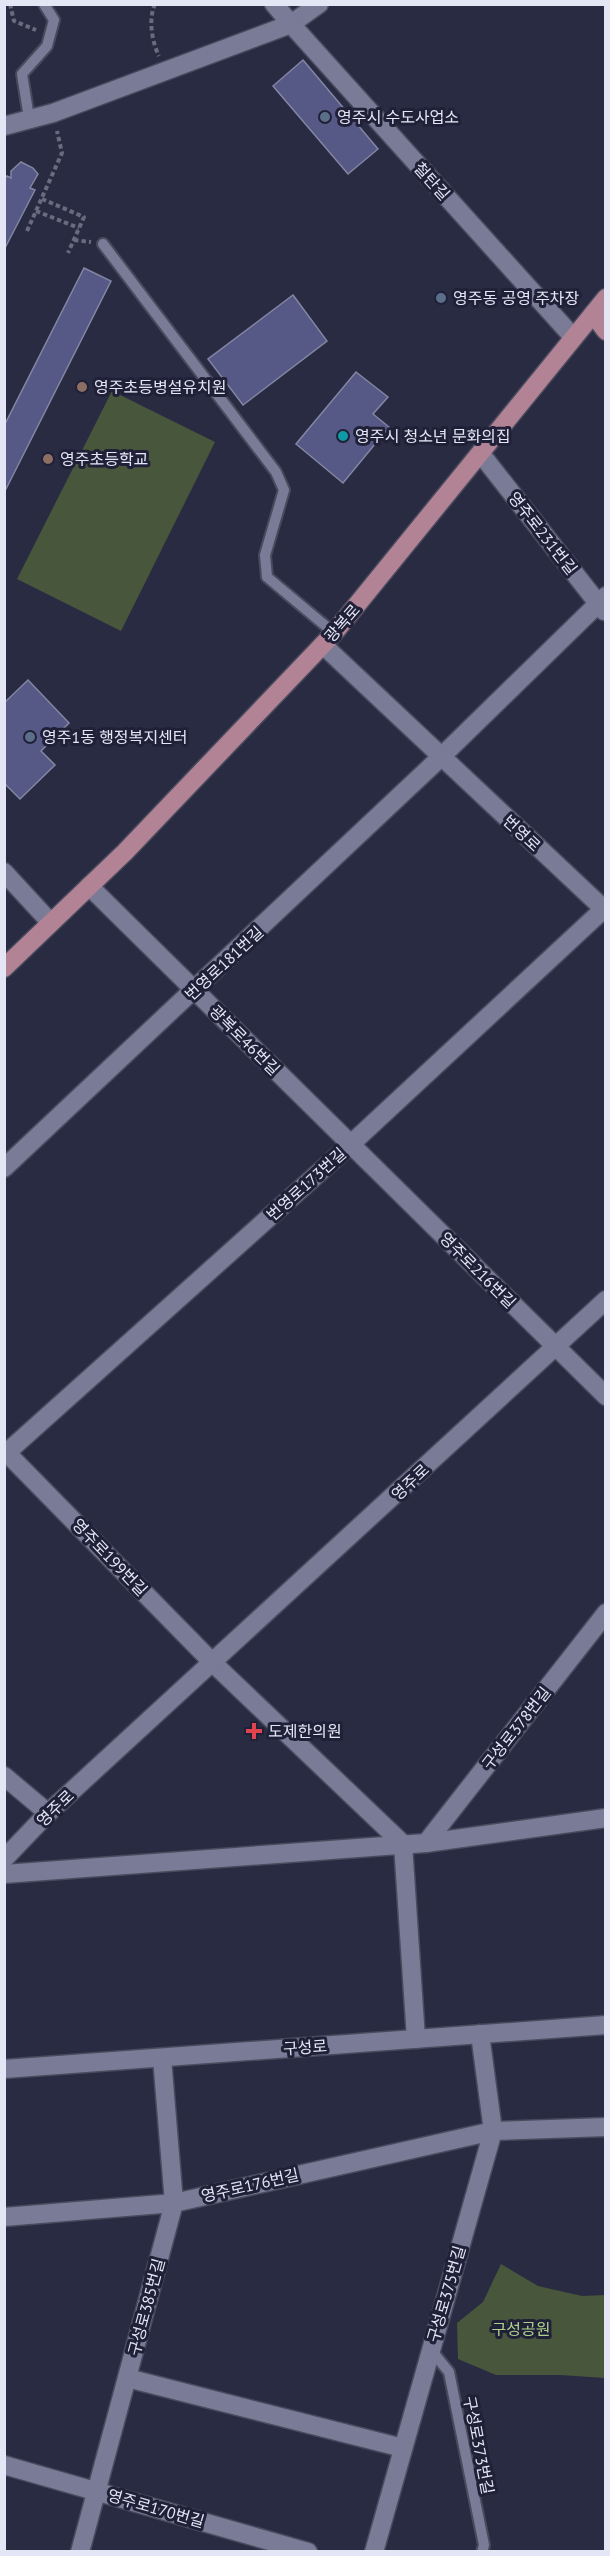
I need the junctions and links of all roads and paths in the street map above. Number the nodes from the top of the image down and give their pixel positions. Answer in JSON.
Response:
{"nodes":[{"id":1,"x":10,"y":4,"type":"edge"},
{"id":2,"x":44,"y":4,"type":"edge"},
{"id":3,"x":155,"y":4,"type":"edge"},
{"id":4,"x":274,"y":4,"type":"edge"},
{"id":5,"x":319,"y":4,"type":"edge"},
{"id":6,"x":291,"y":24,"type":"junction"},
{"id":7,"x":44,"y":50,"type":"junction"},
{"id":8,"x":167,"y":70,"type":"junction"},
{"id":9,"x":53,"y":113,"type":"junction"},
{"id":10,"x":29,"y":118,"type":"junction"},
{"id":11,"x":4,"y":126,"type":"edge"},
{"id":12,"x":42,"y":199,"type":"junction"},
{"id":13,"x":36,"y":211,"type":"junction"},
{"id":14,"x":79,"y":228,"type":"junction"},
{"id":15,"x":27,"y":231,"type":"dead end"},
{"id":16,"x":103,"y":244,"type":"dead end"},
{"id":17,"x":68,"y":253,"type":"dead end"},
{"id":18,"x":606,"y":298,"type":"edge"},
{"id":19,"x":593,"y":314,"type":"junction"},
{"id":20,"x":606,"y":330,"type":"edge"},
{"id":21,"x":573,"y":337,"type":"junction"},
{"id":22,"x":481,"y":454,"type":"junction"},
{"id":23,"x":603,"y":604,"type":"edge"},
{"id":24,"x":328,"y":639,"type":"junction"},
{"id":25,"x":441,"y":757,"type":"junction"},
{"id":26,"x":4,"y":872,"type":"edge"},
{"id":27,"x":89,"y":886,"type":"junction"},
{"id":28,"x":605,"y":909,"type":"edge"},
{"id":29,"x":51,"y":923,"type":"junction"},
{"id":30,"x":4,"y":968,"type":"edge"},
{"id":31,"x":195,"y":990,"type":"junction"},
{"id":32,"x":351,"y":1144,"type":"junction"},
{"id":33,"x":4,"y":1168,"type":"edge"},
{"id":34,"x":606,"y":1300,"type":"edge"},
{"id":35,"x":557,"y":1347,"type":"junction"},
{"id":36,"x":606,"y":1396,"type":"edge"},
{"id":37,"x":5,"y":1452,"type":"edge"},
{"id":38,"x":606,"y":1613,"type":"edge"},
{"id":39,"x":213,"y":1663,"type":"junction"},
{"id":40,"x":4,"y":1776,"type":"edge"},
{"id":41,"x":48,"y":1814,"type":"junction"},
{"id":42,"x":606,"y":1818,"type":"edge"},
{"id":43,"x":426,"y":1843,"type":"junction"},
{"id":44,"x":403,"y":1844,"type":"junction"},
{"id":45,"x":4,"y":1859,"type":"edge"},
{"id":46,"x":4,"y":1874,"type":"edge"},
{"id":47,"x":606,"y":2025,"type":"edge"},
{"id":48,"x":480,"y":2034,"type":"junction"},
{"id":49,"x":416,"y":2039,"type":"junction"},
{"id":50,"x":162,"y":2058,"type":"junction"},
{"id":51,"x":4,"y":2069,"type":"edge"},
{"id":52,"x":606,"y":2127,"type":"edge"},
{"id":53,"x":493,"y":2131,"type":"junction"},
{"id":54,"x":174,"y":2203,"type":"junction"},
{"id":55,"x":4,"y":2217,"type":"edge"},
{"id":56,"x":431,"y":2350,"type":"junction"},
{"id":57,"x":127,"y":2378,"type":"junction"},
{"id":58,"x":403,"y":2448,"type":"junction"},
{"id":59,"x":4,"y":2465,"type":"edge"},
{"id":60,"x":97,"y":2491,"type":"junction"},
{"id":61,"x":80,"y":2552,"type":"edge"},
{"id":62,"x":308,"y":2552,"type":"edge"},
{"id":63,"x":374,"y":2552,"type":"edge"},
{"id":64,"x":482,"y":2552,"type":"edge"}],
"edges":[{"from":1,"to":7,"type":"path"},
{"from":2,"to":7,"type":"lane"},
{"from":3,"to":8,"type":"path"},
{"from":4,"to":6,"type":"street","name":"철탄길"},
{"from":5,"to":6,"type":"street"},
{"from":6,"to":8,"type":"street"},
{"from":6,"to":21,"type":"street","name":"철탄길"},
{"from":7,"to":10,"type":"lane"},
{"from":8,"to":9,"type":"street"},
{"from":9,"to":10,"type":"street"},
{"from":9,"to":12,"type":"path"},
{"from":10,"to":11,"type":"street"},
{"from":12,"to":13,"type":"path"},
{"from":12,"to":14,"type":"path"},
{"from":13,"to":14,"type":"path"},
{"from":13,"to":15,"type":"path"},
{"from":14,"to":17,"type":"path"},
{"from":16,"to":24,"type":"lane"},
{"from":18,"to":19,"type":"main road","name":"광복로"},
{"from":19,"to":20,"type":"main road"},
{"from":19,"to":21,"type":"main road","name":"광복로"},
{"from":21,"to":22,"type":"main road","name":"광복로"},
{"from":22,"to":23,"type":"street","name":"영주로231번길"},
{"from":22,"to":24,"type":"main road","name":"광복로"},
{"from":23,"to":25,"type":"street"},
{"from":24,"to":25,"type":"street","name":"번영로"},
{"from":24,"to":27,"type":"main road","name":"광복로"},
{"from":25,"to":28,"type":"street","name":"번영로"},
{"from":25,"to":31,"type":"street","name":"번영로181번길"},
{"from":26,"to":29,"type":"street"},
{"from":27,"to":29,"type":"main road","name":"광복로"},
{"from":27,"to":31,"type":"street","name":"광복로46번길"},
{"from":28,"to":32,"type":"street","name":"번영로173번길"},
{"from":29,"to":30,"type":"main road","name":"광복로"},
{"from":31,"to":32,"type":"street","name":"광복로46번길"},
{"from":31,"to":33,"type":"street","name":"번영로181번길"},
{"from":32,"to":35,"type":"street","name":"영주로216번길"},
{"from":32,"to":37,"type":"street","name":"번영로173번길"},
{"from":34,"to":35,"type":"street","name":"영주로"},
{"from":35,"to":36,"type":"street","name":"영주로216번길"},
{"from":35,"to":39,"type":"street","name":"영주로"},
{"from":37,"to":39,"type":"street","name":"영주로199번길"},
{"from":38,"to":43,"type":"street","name":"구성로378번길"},
{"from":39,"to":41,"type":"street","name":"영주로"},
{"from":39,"to":44,"type":"street"},
{"from":40,"to":41,"type":"street"},
{"from":41,"to":45,"type":"street","name":"영주로"},
{"from":42,"to":43,"type":"street"},
{"from":43,"to":44,"type":"street"},
{"from":44,"to":46,"type":"street"},
{"from":44,"to":49,"type":"street"},
{"from":47,"to":48,"type":"street","name":"구성로"},
{"from":48,"to":49,"type":"street","name":"구성로"},
{"from":48,"to":53,"type":"street","name":"구성로375번길"},
{"from":49,"to":50,"type":"street","name":"구성로"},
{"from":50,"to":51,"type":"street","name":"구성로"},
{"from":50,"to":54,"type":"street","name":"구성로385번길"},
{"from":52,"to":53,"type":"street","name":"영주로176번길"},
{"from":53,"to":54,"type":"street","name":"영주로176번길"},
{"from":53,"to":56,"type":"street","name":"구성로375번길"},
{"from":54,"to":55,"type":"street","name":"영주로176번길"},
{"from":54,"to":57,"type":"street","name":"구성로385번길"},
{"from":56,"to":58,"type":"street","name":"구성로375번길"},
{"from":56,"to":64,"type":"lane","name":"구성로373번길"},
{"from":57,"to":58,"type":"street"},
{"from":57,"to":60,"type":"street","name":"구성로385번길"},
{"from":58,"to":63,"type":"street","name":"구성로375번길"},
{"from":59,"to":60,"type":"street","name":"영주로170번길"},
{"from":60,"to":61,"type":"street","name":"구성로385번길"},
{"from":60,"to":62,"type":"street","name":"영주로170번길"}]}
